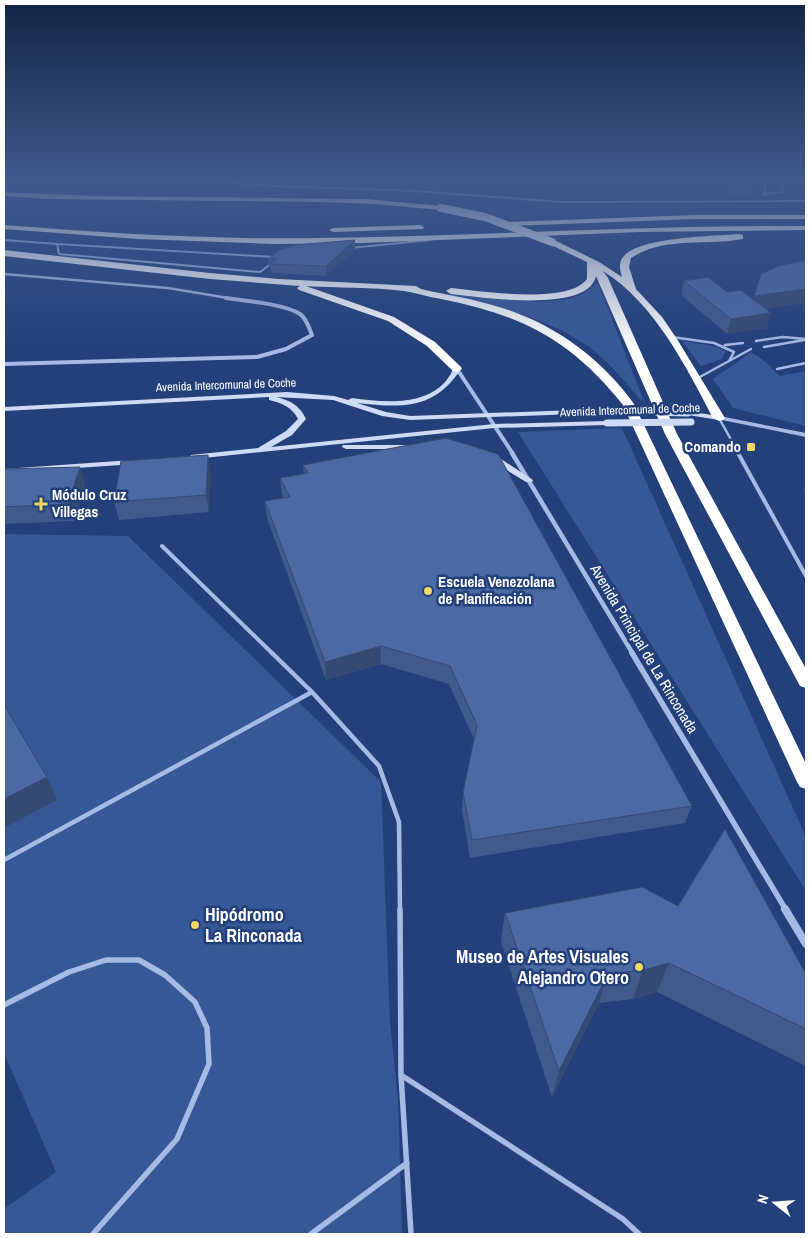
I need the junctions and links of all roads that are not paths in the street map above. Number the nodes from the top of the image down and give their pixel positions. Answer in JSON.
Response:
{"nodes":[{"id":1,"x":102,"y":235,"type":"edge"},
{"id":2,"x":489,"y":235,"type":"edge"},
{"id":3,"x":533,"y":235,"type":"edge"},
{"id":4,"x":770,"y":235,"type":"edge"},
{"id":5,"x":450,"y":236,"type":"junction"},
{"id":6,"x":4,"y":240,"type":"edge"},
{"id":7,"x":57,"y":244,"type":"junction"},
{"id":8,"x":348,"y":248,"type":"edge"},
{"id":9,"x":4,"y":253,"type":"edge"},
{"id":10,"x":591,"y":262,"type":"junction"},
{"id":11,"x":5,"y":275,"type":"edge"},
{"id":12,"x":279,"y":282,"type":"junction"},
{"id":13,"x":407,"y":289,"type":"junction"},
{"id":14,"x":636,"y":294,"type":"junction"},
{"id":15,"x":670,"y":336,"type":"junction"},
{"id":16,"x":806,"y":339,"type":"edge"},
{"id":17,"x":756,"y":341,"type":"dead end"},
{"id":18,"x":742,"y":343,"type":"dead end"},
{"id":19,"x":716,"y":344,"type":"junction"},
{"id":20,"x":764,"y":347,"type":"dead end"},
{"id":21,"x":751,"y":349,"type":"dead end"},
{"id":22,"x":729,"y":360,"type":"junction"},
{"id":23,"x":806,"y":363,"type":"edge"},
{"id":24,"x":4,"y":364,"type":"edge"},
{"id":25,"x":457,"y":369,"type":"junction"},
{"id":26,"x":777,"y":369,"type":"dead end"},
{"id":27,"x":698,"y":378,"type":"junction"},
{"id":28,"x":257,"y":395,"type":"junction"},
{"id":29,"x":334,"y":398,"type":"junction"},
{"id":30,"x":4,"y":408,"type":"edge"},
{"id":31,"x":487,"y":416,"type":"junction"},
{"id":32,"x":719,"y":418,"type":"junction"},
{"id":33,"x":494,"y":426,"type":"junction"},
{"id":34,"x":806,"y":435,"type":"edge"},
{"id":35,"x":316,"y":445,"type":"junction"},
{"id":36,"x":428,"y":446,"type":"edge"},
{"id":37,"x":254,"y":452,"type":"junction"},
{"id":38,"x":484,"y":455,"type":"edge"},
{"id":39,"x":185,"y":457,"type":"edge"},
{"id":40,"x":145,"y":461,"type":"edge"},
{"id":41,"x":4,"y":471,"type":"edge"},
{"id":42,"x":529,"y":480,"type":"junction"},
{"id":43,"x":162,"y":546,"type":"dead end"},
{"id":44,"x":806,"y":576,"type":"edge"},
{"id":45,"x":806,"y":682,"type":"edge"},
{"id":46,"x":312,"y":692,"type":"junction"},
{"id":47,"x":806,"y":782,"type":"edge"},
{"id":48,"x":4,"y":860,"type":"edge"},
{"id":49,"x":806,"y":944,"type":"edge"},
{"id":50,"x":4,"y":1005,"type":"edge"},
{"id":51,"x":401,"y":1075,"type":"junction"},
{"id":52,"x":407,"y":1163,"type":"junction"},
{"id":53,"x":93,"y":1234,"type":"edge"},
{"id":54,"x":311,"y":1234,"type":"edge"},
{"id":55,"x":411,"y":1234,"type":"edge"},
{"id":56,"x":639,"y":1234,"type":"edge"}],
"edges":[{"from":1,"to":5,"type":"highway"},
{"from":2,"to":5,"type":"highway"},
{"from":3,"to":10,"type":"highway","bridge":true},
{"from":4,"to":14,"type":"highway"},
{"from":5,"to":8,"type":"lane"},
{"from":6,"to":7,"type":"lane"},
{"from":7,"to":7,"type":"lane"},
{"from":9,"to":12,"type":"highway"},
{"from":10,"to":13,"type":"highway"},
{"from":10,"to":14,"type":"highway"},
{"from":10,"to":45,"type":"highway"},
{"from":11,"to":24,"type":"street"},
{"from":12,"to":13,"type":"highway"},
{"from":12,"to":25,"type":"highway"},
{"from":13,"to":47,"type":"highway"},
{"from":14,"to":15,"type":"highway"},
{"from":15,"to":19,"type":"lane"},
{"from":15,"to":27,"type":"highway"},
{"from":16,"to":17,"type":"lane"},
{"from":16,"to":20,"type":"lane"},
{"from":18,"to":19,"type":"lane"},
{"from":19,"to":22,"type":"lane"},
{"from":21,"to":22,"type":"lane"},
{"from":22,"to":27,"type":"lane"},
{"from":23,"to":26,"type":"lane"},
{"from":25,"to":29,"type":"main road"},
{"from":25,"to":31,"type":"street","name":"Avenida Principal de La Rinconada"},
{"from":27,"to":32,"type":"highway"},
{"from":28,"to":29,"type":"main road","name":"Avenida Intercomunal de Coche"},
{"from":28,"to":30,"type":"main road","name":"Avenida Intercomunal de Coche"},
{"from":28,"to":37,"type":"main road"},
{"from":29,"to":31,"type":"main road","name":"Avenida Intercomunal de Coche"},
{"from":31,"to":32,"type":"main road","name":"Avenida Intercomunal de Coche","bridge":true},
{"from":31,"to":33,"type":"street","name":"Avenida Principal de La Rinconada"},
{"from":32,"to":33,"type":"main road","name":"Avenida Intercomunal de Coche","bridge":true},
{"from":32,"to":34,"type":"street"},
{"from":32,"to":44,"type":"lane"},
{"from":33,"to":35,"type":"main road","name":"Avenida Intercomunal de Coche"},
{"from":33,"to":42,"type":"street","name":"Avenida Principal de La Rinconada"},
{"from":35,"to":36,"type":"main road"},
{"from":35,"to":37,"type":"main road","name":"Avenida Intercomunal de Coche"},
{"from":37,"to":39,"type":"main road","name":"Avenida Intercomunal de Coche"},
{"from":38,"to":42,"type":"main road"},
{"from":40,"to":41,"type":"main road"},
{"from":42,"to":49,"type":"street","name":"Avenida Principal de La Rinconada"},
{"from":43,"to":46,"type":"lane"},
{"from":46,"to":48,"type":"lane"},
{"from":46,"to":51,"type":"lane"},
{"from":50,"to":53,"type":"lane"},
{"from":51,"to":52,"type":"lane"},
{"from":51,"to":56,"type":"lane"},
{"from":52,"to":54,"type":"lane"},
{"from":52,"to":55,"type":"lane"}]}
